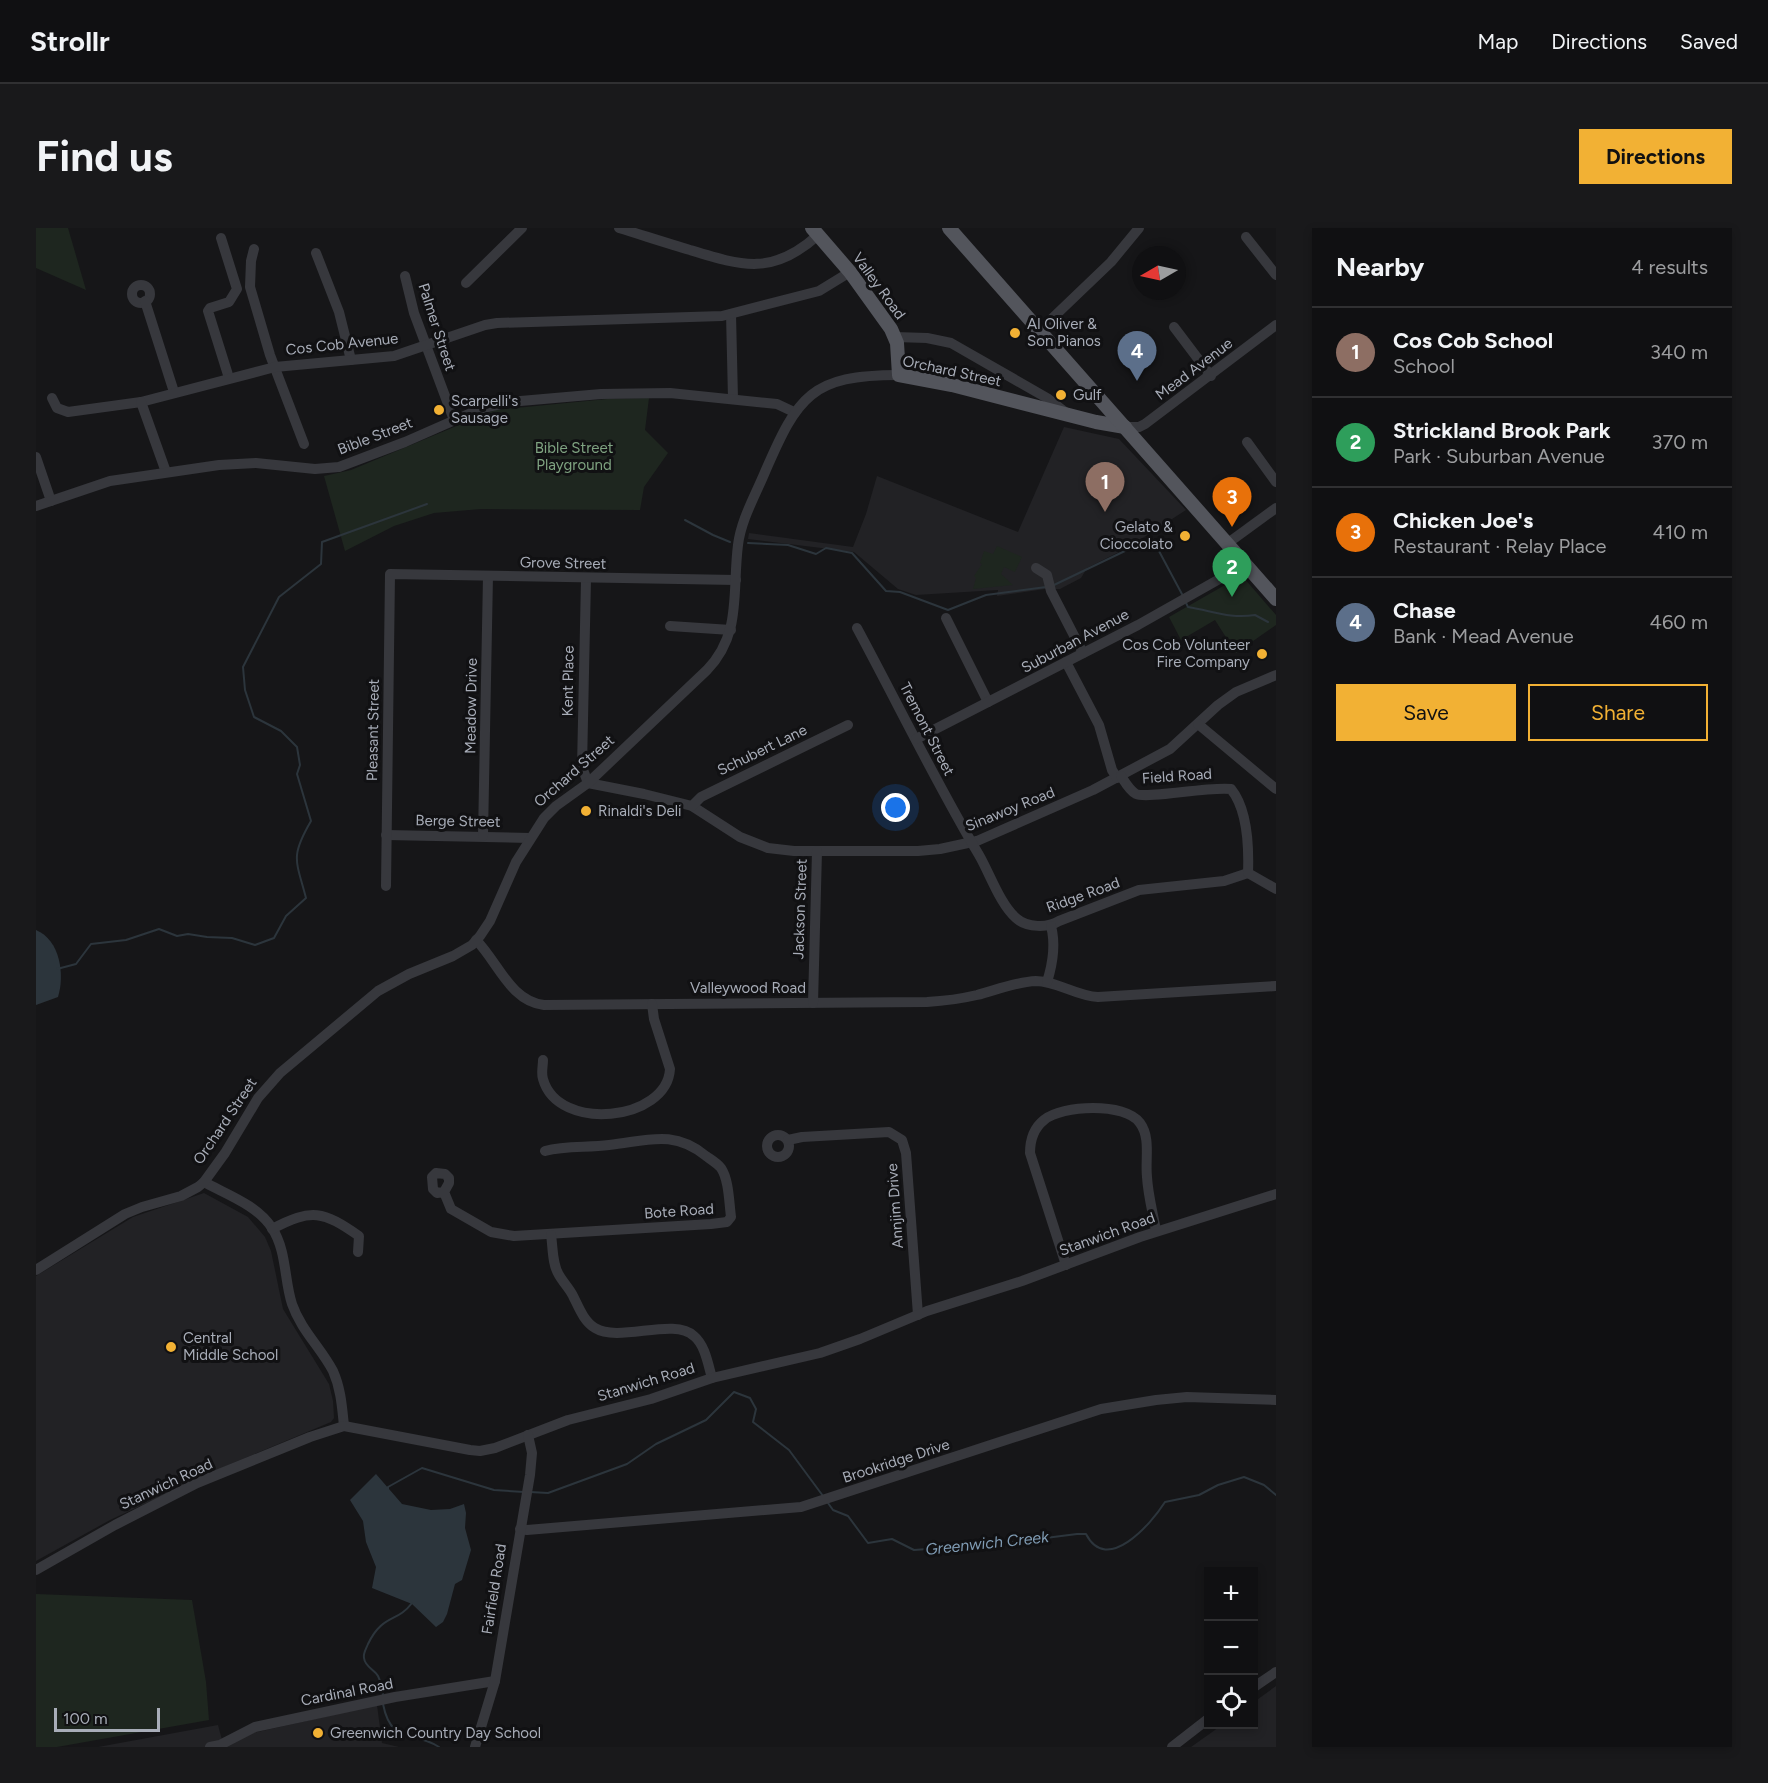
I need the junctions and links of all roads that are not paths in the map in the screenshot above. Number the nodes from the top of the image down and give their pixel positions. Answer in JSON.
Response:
{"nodes":[{"id":1,"x":522,"y":228,"type":"edge"},
{"id":2,"x":619,"y":228,"type":"edge"},
{"id":3,"x":949,"y":228,"type":"edge"},
{"id":4,"x":1139,"y":228,"type":"edge"},
{"id":5,"x":815,"y":231,"type":"edge"},
{"id":6,"x":1246,"y":237,"type":"dead end"},
{"id":7,"x":221,"y":238,"type":"dead end"},
{"id":8,"x":254,"y":249,"type":"dead end"},
{"id":9,"x":316,"y":253,"type":"dead end"},
{"id":10,"x":850,"y":272,"type":"junction"},
{"id":11,"x":405,"y":276,"type":"dead end"},
{"id":12,"x":1276,"y":276,"type":"edge"},
{"id":13,"x":466,"y":283,"type":"dead end"},
{"id":14,"x":145,"y":301,"type":"dead end"},
{"id":15,"x":731,"y":314,"type":"junction"},
{"id":16,"x":1276,"y":325,"type":"edge"},
{"id":17,"x":1174,"y":327,"type":"dead end"},
{"id":18,"x":1040,"y":330,"type":"junction"},
{"id":19,"x":895,"y":337,"type":"junction"},
{"id":20,"x":426,"y":346,"type":"junction"},
{"id":21,"x":351,"y":360,"type":"junction"},
{"id":22,"x":275,"y":367,"type":"junction"},
{"id":23,"x":899,"y":375,"type":"junction"},
{"id":24,"x":1211,"y":376,"type":"junction"},
{"id":25,"x":229,"y":378,"type":"junction"},
{"id":26,"x":1020,"y":382,"type":"junction"},
{"id":27,"x":174,"y":392,"type":"junction"},
{"id":28,"x":52,"y":398,"type":"dead end"},
{"id":29,"x":733,"y":399,"type":"junction"},
{"id":30,"x":1012,"y":401,"type":"junction"},
{"id":31,"x":141,"y":402,"type":"junction"},
{"id":32,"x":794,"y":412,"type":"junction"},
{"id":33,"x":1070,"y":416,"type":"junction"},
{"id":34,"x":454,"y":420,"type":"junction"},
{"id":35,"x":1125,"y":427,"type":"junction"},
{"id":36,"x":1247,"y":442,"type":"dead end"},
{"id":37,"x":304,"y":444,"type":"dead end"},
{"id":38,"x":36,"y":458,"type":"edge"},
{"id":39,"x":166,"y":472,"type":"junction"},
{"id":40,"x":1276,"y":482,"type":"edge"},
{"id":41,"x":51,"y":501,"type":"junction"},
{"id":42,"x":36,"y":506,"type":"edge"},
{"id":43,"x":1276,"y":508,"type":"edge"},
{"id":44,"x":1228,"y":543,"type":"junction"},
{"id":45,"x":1246,"y":564,"type":"junction"},
{"id":46,"x":1036,"y":568,"type":"dead end"},
{"id":47,"x":390,"y":574,"type":"joint"},
{"id":48,"x":488,"y":576,"type":"junction"},
{"id":49,"x":586,"y":579,"type":"junction"},
{"id":50,"x":736,"y":580,"type":"junction"},
{"id":51,"x":1276,"y":599,"type":"edge"},
{"id":52,"x":946,"y":618,"type":"dead end"},
{"id":53,"x":670,"y":626,"type":"dead end"},
{"id":54,"x":857,"y":628,"type":"dead end"},
{"id":55,"x":731,"y":630,"type":"junction"},
{"id":56,"x":1083,"y":653,"type":"junction"},
{"id":57,"x":1066,"y":662,"type":"junction"},
{"id":58,"x":1276,"y":675,"type":"edge"},
{"id":59,"x":988,"y":702,"type":"junction"},
{"id":60,"x":1198,"y":724,"type":"junction"},
{"id":61,"x":848,"y":725,"type":"dead end"},
{"id":62,"x":916,"y":739,"type":"junction"},
{"id":63,"x":1119,"y":777,"type":"junction"},
{"id":64,"x":588,"y":783,"type":"junction"},
{"id":65,"x":1276,"y":789,"type":"edge"},
{"id":66,"x":692,"y":806,"type":"junction"},
{"id":67,"x":386,"y":835,"type":"junction"},
{"id":68,"x":483,"y":836,"type":"junction"},
{"id":69,"x":530,"y":838,"type":"junction"},
{"id":70,"x":970,"y":843,"type":"junction"},
{"id":71,"x":817,"y":851,"type":"junction"},
{"id":72,"x":1248,"y":873,"type":"junction"},
{"id":73,"x":386,"y":886,"type":"dead end"},
{"id":74,"x":1276,"y":889,"type":"edge"},
{"id":75,"x":1051,"y":926,"type":"junction"},
{"id":76,"x":476,"y":940,"type":"junction"},
{"id":77,"x":1047,"y":982,"type":"junction"},
{"id":78,"x":1276,"y":986,"type":"edge"},
{"id":79,"x":813,"y":1003,"type":"junction"},
{"id":80,"x":652,"y":1004,"type":"junction"},
{"id":81,"x":543,"y":1060,"type":"dead end"},
{"id":82,"x":788,"y":1140,"type":"dead end"},
{"id":83,"x":545,"y":1151,"type":"dead end"},
{"id":84,"x":204,"y":1182,"type":"junction"},
{"id":85,"x":444,"y":1192,"type":"dead end"},
{"id":86,"x":1276,"y":1194,"type":"edge"},
{"id":87,"x":272,"y":1228,"type":"junction"},
{"id":88,"x":1156,"y":1232,"type":"junction"},
{"id":89,"x":551,"y":1235,"type":"junction"},
{"id":90,"x":358,"y":1252,"type":"dead end"},
{"id":91,"x":1066,"y":1265,"type":"junction"},
{"id":92,"x":36,"y":1270,"type":"edge"},
{"id":93,"x":918,"y":1315,"type":"junction"},
{"id":94,"x":712,"y":1378,"type":"junction"},
{"id":95,"x":1276,"y":1400,"type":"edge"},
{"id":96,"x":344,"y":1426,"type":"junction"},
{"id":97,"x":528,"y":1435,"type":"junction"},
{"id":98,"x":520,"y":1529,"type":"junction"},
{"id":99,"x":36,"y":1570,"type":"edge"},
{"id":100,"x":1276,"y":1672,"type":"edge"},
{"id":101,"x":495,"y":1681,"type":"junction"},
{"id":102,"x":1258,"y":1684,"type":"edge"},
{"id":103,"x":1204,"y":1723,"type":"edge"},
{"id":104,"x":210,"y":1747,"type":"edge"},
{"id":105,"x":475,"y":1747,"type":"edge"},
{"id":106,"x":1172,"y":1747,"type":"edge"}],
"edges":[{"from":1,"to":13,"type":"street"},
{"from":2,"to":5,"type":"street"},
{"from":3,"to":18,"type":"main road"},
{"from":4,"to":18,"type":"street"},
{"from":5,"to":10,"type":"main road","name":"Valley Road"},
{"from":6,"to":12,"type":"street"},
{"from":7,"to":25,"type":"street"},
{"from":8,"to":22,"type":"street"},
{"from":9,"to":21,"type":"street"},
{"from":10,"to":15,"type":"street","name":"Cos Cob Avenue"},
{"from":10,"to":19,"type":"main road","name":"Valley Road"},
{"from":11,"to":20,"type":"street","name":"Palmer Street"},
{"from":14,"to":27,"type":"street"},
{"from":15,"to":20,"type":"street","name":"Cos Cob Avenue"},
{"from":15,"to":29,"type":"street"},
{"from":16,"to":24,"type":"street","name":"Mead Avenue"},
{"from":17,"to":24,"type":"street"},
{"from":18,"to":35,"type":"main road"},
{"from":19,"to":23,"type":"main road","name":"Valley Road"},
{"from":19,"to":26,"type":"street","name":"Valley Road"},
{"from":20,"to":21,"type":"street","name":"Cos Cob Avenue"},
{"from":20,"to":34,"type":"street","name":"Palmer Street"},
{"from":21,"to":22,"type":"street","name":"Cos Cob Avenue"},
{"from":22,"to":25,"type":"street","name":"Cos Cob Avenue"},
{"from":22,"to":37,"type":"street"},
{"from":23,"to":30,"type":"main road","name":"Orchard Street"},
{"from":23,"to":32,"type":"street","name":"Orchard Street"},
{"from":24,"to":35,"type":"street","name":"Mead Avenue"},
{"from":25,"to":27,"type":"street","name":"Cos Cob Avenue"},
{"from":26,"to":30,"type":"street"},
{"from":26,"to":33,"type":"street","name":"Valley Road"},
{"from":27,"to":31,"type":"street","name":"Cos Cob Avenue"},
{"from":28,"to":31,"type":"street","name":"Cos Cob Avenue"},
{"from":29,"to":32,"type":"street","name":"Bible Street"},
{"from":29,"to":34,"type":"street","name":"Bible Street"},
{"from":30,"to":33,"type":"main road","name":"Orchard Street"},
{"from":31,"to":39,"type":"street"},
{"from":32,"to":50,"type":"street","name":"Orchard Street"},
{"from":33,"to":35,"type":"main road","name":"Orchard Street"},
{"from":34,"to":39,"type":"street","name":"Bible Street"},
{"from":35,"to":44,"type":"main road"},
{"from":36,"to":40,"type":"street"},
{"from":38,"to":41,"type":"street"},
{"from":39,"to":41,"type":"street","name":"Bible Street"},
{"from":41,"to":42,"type":"street","name":"Bible Street"},
{"from":43,"to":44,"type":"street"},
{"from":44,"to":45,"type":"main road"},
{"from":45,"to":51,"type":"main road"},
{"from":45,"to":56,"type":"street","name":"Suburban Avenue"},
{"from":46,"to":56,"type":"street"},
{"from":47,"to":48,"type":"street","name":"Grove Street"},
{"from":47,"to":67,"type":"street","name":"Pleasant Street"},
{"from":48,"to":49,"type":"street","name":"Grove Street"},
{"from":48,"to":68,"type":"street","name":"Meadow Drive"},
{"from":49,"to":50,"type":"street","name":"Grove Street"},
{"from":49,"to":64,"type":"street","name":"Kent Place"},
{"from":50,"to":55,"type":"street","name":"Orchard Street"},
{"from":52,"to":59,"type":"street"},
{"from":53,"to":55,"type":"street"},
{"from":54,"to":62,"type":"street","name":"Tremont Street"},
{"from":55,"to":64,"type":"street","name":"Orchard Street"},
{"from":56,"to":57,"type":"street","name":"Suburban Avenue"},
{"from":57,"to":59,"type":"street","name":"Suburban Avenue"},
{"from":57,"to":63,"type":"street"},
{"from":58,"to":60,"type":"street","name":"Sinawoy Road"},
{"from":59,"to":62,"type":"street","name":"Suburban Avenue"},
{"from":60,"to":63,"type":"street","name":"Sinawoy Road"},
{"from":60,"to":65,"type":"street"},
{"from":61,"to":66,"type":"street","name":"Schubert Lane"},
{"from":62,"to":70,"type":"street","name":"Tremont Street"},
{"from":63,"to":70,"type":"street","name":"Sinawoy Road"},
{"from":63,"to":72,"type":"street","name":"Field Road"},
{"from":64,"to":66,"type":"street","name":"Sinawoy Road"},
{"from":64,"to":69,"type":"street","name":"Orchard Street"},
{"from":66,"to":71,"type":"street","name":"Sinawoy Road"},
{"from":67,"to":68,"type":"street","name":"Berge Street"},
{"from":67,"to":73,"type":"street","name":"Pleasant Street"},
{"from":68,"to":69,"type":"street","name":"Berge Street"},
{"from":69,"to":76,"type":"street","name":"Orchard Street"},
{"from":70,"to":71,"type":"street","name":"Sinawoy Road"},
{"from":70,"to":75,"type":"street","name":"Ridge Road"},
{"from":71,"to":79,"type":"street","name":"Jackson Street"},
{"from":72,"to":74,"type":"street"},
{"from":72,"to":75,"type":"street","name":"Ridge Road"},
{"from":75,"to":77,"type":"street"},
{"from":76,"to":80,"type":"street","name":"Valleywood Road"},
{"from":76,"to":84,"type":"street","name":"Orchard Street"},
{"from":77,"to":78,"type":"street","name":"Valleywood Road"},
{"from":77,"to":79,"type":"street","name":"Valleywood Road"},
{"from":79,"to":80,"type":"street","name":"Valleywood Road"},
{"from":80,"to":81,"type":"street"},
{"from":82,"to":93,"type":"street","name":"Annjim Drive"},
{"from":83,"to":89,"type":"street","name":"Bote Road"},
{"from":84,"to":87,"type":"street"},
{"from":84,"to":92,"type":"street","name":"Orchard Street"},
{"from":85,"to":89,"type":"street","name":"Bote Road"},
{"from":86,"to":88,"type":"street","name":"Stanwich Road"},
{"from":87,"to":90,"type":"street"},
{"from":87,"to":96,"type":"street"},
{"from":88,"to":91,"type":"street","name":"Stanwich Road"},
{"from":88,"to":91,"type":"street"},
{"from":89,"to":94,"type":"street"},
{"from":91,"to":93,"type":"street","name":"Stanwich Road"},
{"from":93,"to":94,"type":"street","name":"Stanwich Road"},
{"from":94,"to":97,"type":"street","name":"Stanwich Road"},
{"from":95,"to":98,"type":"street","name":"Brookridge Drive"},
{"from":96,"to":97,"type":"street","name":"Stanwich Road"},
{"from":96,"to":99,"type":"street","name":"Stanwich Road"},
{"from":97,"to":98,"type":"street","name":"Fairfield Road"},
{"from":98,"to":101,"type":"street","name":"Fairfield Road"},
{"from":100,"to":102,"type":"street"},
{"from":101,"to":104,"type":"street","name":"Cardinal Road"},
{"from":101,"to":105,"type":"street","name":"Fairfield Road"},
{"from":103,"to":106,"type":"street"}]}
